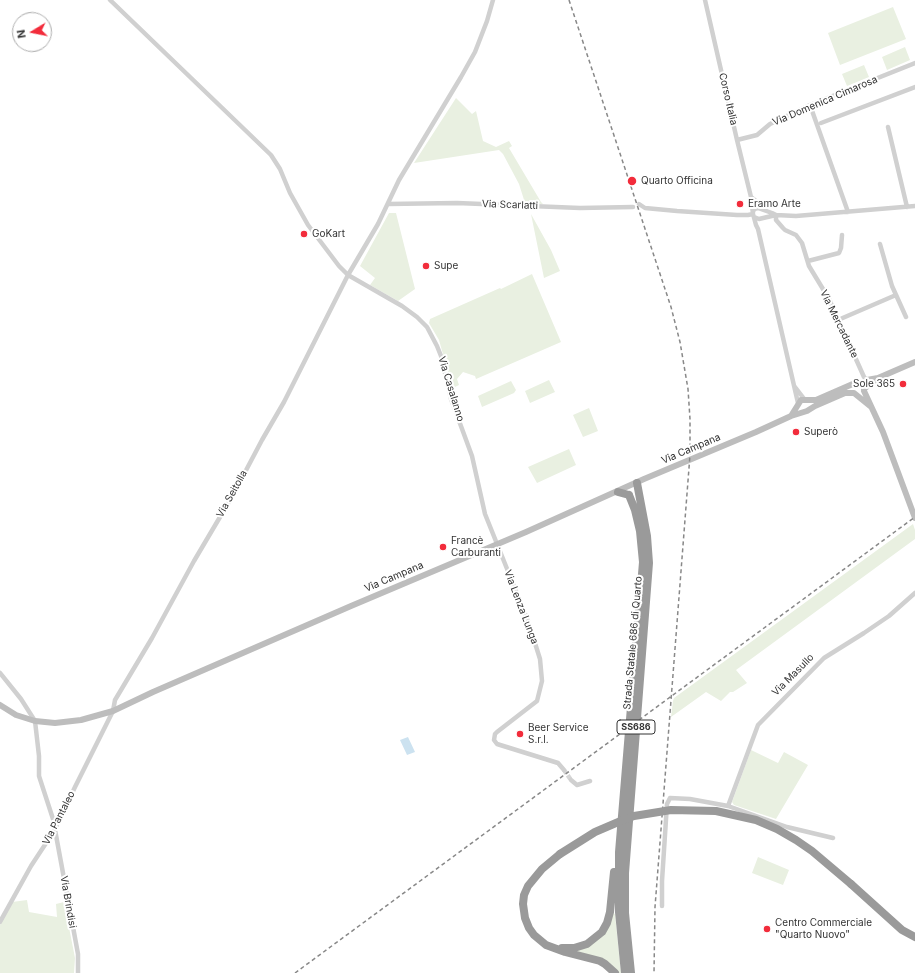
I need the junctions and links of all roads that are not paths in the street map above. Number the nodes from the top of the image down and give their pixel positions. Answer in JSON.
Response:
{"nodes":[{"id":1,"x":110,"y":0,"type":"edge"},
{"id":2,"x":493,"y":0,"type":"edge"},
{"id":3,"x":705,"y":0,"type":"edge"},
{"id":4,"x":915,"y":63,"type":"edge"},
{"id":5,"x":915,"y":87,"type":"edge"},
{"id":6,"x":810,"y":105,"type":"junction"},
{"id":7,"x":821,"y":123,"type":"dead end"},
{"id":8,"x":888,"y":127,"type":"dead end"},
{"id":9,"x":737,"y":140,"type":"junction"},
{"id":10,"x":751,"y":198,"type":"junction"},
{"id":11,"x":388,"y":204,"type":"junction"},
{"id":12,"x":639,"y":204,"type":"dead end"},
{"id":13,"x":915,"y":206,"type":"edge"},
{"id":14,"x":633,"y":207,"type":"dead end"},
{"id":15,"x":907,"y":207,"type":"junction"},
{"id":16,"x":760,"y":209,"type":"junction"},
{"id":17,"x":848,"y":212,"type":"junction"},
{"id":18,"x":776,"y":215,"type":"junction"},
{"id":19,"x":756,"y":216,"type":"junction"},
{"id":20,"x":842,"y":235,"type":"dead end"},
{"id":21,"x":880,"y":244,"type":"dead end"},
{"id":22,"x":808,"y":261,"type":"junction"},
{"id":23,"x":348,"y":275,"type":"junction"},
{"id":24,"x":896,"y":295,"type":"junction"},
{"id":25,"x":906,"y":317,"type":"dead end"},
{"id":26,"x":838,"y":320,"type":"junction"},
{"id":27,"x":915,"y":362,"type":"edge"},
{"id":28,"x":866,"y":378,"type":"junction"},
{"id":29,"x":878,"y":378,"type":"junction"},
{"id":30,"x":854,"y":384,"type":"junction"},
{"id":31,"x":794,"y":386,"type":"junction"},
{"id":32,"x":863,"y":388,"type":"junction"},
{"id":33,"x":855,"y":394,"type":"junction"},
{"id":34,"x":806,"y":400,"type":"junction"},
{"id":35,"x":798,"y":404,"type":"junction"},
{"id":36,"x":870,"y":406,"type":"junction"},
{"id":37,"x":806,"y":411,"type":"junction"},
{"id":38,"x":791,"y":416,"type":"junction"},
{"id":39,"x":634,"y":484,"type":"junction"},
{"id":40,"x":618,"y":492,"type":"junction"},
{"id":41,"x":629,"y":495,"type":"junction"},
{"id":42,"x":915,"y":518,"type":"edge"},
{"id":43,"x":496,"y":544,"type":"junction"},
{"id":44,"x":915,"y":593,"type":"edge"},
{"id":45,"x":0,"y":672,"type":"edge"},
{"id":46,"x":0,"y":705,"type":"edge"},
{"id":47,"x":113,"y":711,"type":"junction"},
{"id":48,"x":35,"y":721,"type":"junction"},
{"id":49,"x":564,"y":770,"type":"tunnel mouth"},
{"id":50,"x":571,"y":780,"type":"dead end"},
{"id":51,"x":590,"y":781,"type":"dead end"},
{"id":52,"x":728,"y":806,"type":"junction"},
{"id":53,"x":54,"y":831,"type":"junction"},
{"id":54,"x":833,"y":838,"type":"dead end"},
{"id":55,"x":619,"y":852,"type":"junction"},
{"id":56,"x":662,"y":906,"type":"dead end"},
{"id":57,"x":0,"y":922,"type":"edge"},
{"id":58,"x":915,"y":937,"type":"edge"},
{"id":59,"x":557,"y":948,"type":"junction"},
{"id":60,"x":78,"y":973,"type":"edge"},
{"id":61,"x":616,"y":973,"type":"edge"},
{"id":62,"x":625,"y":973,"type":"edge"},
{"id":63,"x":631,"y":973,"type":"edge"}],
"edges":[{"from":1,"to":23,"type":"street","name":"Via Casalanno"},
{"from":2,"to":11,"type":"street","name":"Via Seitolla"},
{"from":3,"to":9,"type":"street","name":"Corso Italia"},
{"from":4,"to":6,"type":"street","name":"Via Domenica Cimarosa"},
{"from":5,"to":7,"type":"street"},
{"from":6,"to":9,"type":"street","name":"Via Domenica Cimarosa"},
{"from":6,"to":17,"type":"street"},
{"from":8,"to":15,"type":"street"},
{"from":9,"to":10,"type":"street","name":"Corso Italia"},
{"from":10,"to":16,"type":"street","name":"Corso Italia"},
{"from":10,"to":19,"type":"street","name":"Corso Italia"},
{"from":11,"to":14,"type":"street","name":"Via Scarlatti"},
{"from":11,"to":23,"type":"street","name":"Via Seitolla"},
{"from":12,"to":19,"type":"street"},
{"from":13,"to":15,"type":"street"},
{"from":15,"to":17,"type":"street"},
{"from":16,"to":18,"type":"street"},
{"from":16,"to":19,"type":"street"},
{"from":16,"to":19,"type":"street"},
{"from":17,"to":18,"type":"street"},
{"from":18,"to":19,"type":"street"},
{"from":18,"to":22,"type":"street","name":"Via Mercadante"},
{"from":19,"to":31,"type":"street","name":"Corso Italia"},
{"from":20,"to":22,"type":"street"},
{"from":21,"to":24,"type":"street"},
{"from":22,"to":26,"type":"street","name":"Via Mercadante"},
{"from":23,"to":43,"type":"street","name":"Via Casalanno"},
{"from":23,"to":47,"type":"street","name":"Via Seitolla"},
{"from":24,"to":25,"type":"street"},
{"from":24,"to":26,"type":"street"},
{"from":26,"to":28,"type":"street","name":"Via Mercadante"},
{"from":27,"to":29,"type":"main road","name":"Via Campana"},
{"from":28,"to":29,"type":"main road","name":"Via Campana"},
{"from":28,"to":32,"type":"main road","name":"Via Campana"},
{"from":29,"to":32,"type":"main road","name":"Via Campana"},
{"from":30,"to":32,"type":"main road"},
{"from":30,"to":33,"type":"main road"},
{"from":30,"to":34,"type":"main road"},
{"from":31,"to":34,"type":"street","name":"Corso Italia"},
{"from":31,"to":35,"type":"street","name":"Corso Italia"},
{"from":32,"to":33,"type":"main road","name":"Via Campana"},
{"from":32,"to":36,"type":"main road"},
{"from":33,"to":36,"type":"main road"},
{"from":33,"to":37,"type":"main road","name":"Via Campana"},
{"from":34,"to":35,"type":"main road"},
{"from":34,"to":37,"type":"main road"},
{"from":35,"to":37,"type":"main road"},
{"from":35,"to":38,"type":"main road"},
{"from":36,"to":42,"type":"main road"},
{"from":37,"to":38,"type":"main road","name":"Via Campana"},
{"from":38,"to":39,"type":"main road","name":"Via Campana"},
{"from":39,"to":40,"type":"main road","name":"Via Campana"},
{"from":39,"to":41,"type":"highway"},
{"from":39,"to":63,"type":"highway","name":"Strada Statale 686 di Quarto","number":"SS686"},
{"from":40,"to":41,"type":"highway"},
{"from":40,"to":43,"type":"main road","name":"Via Campana"},
{"from":41,"to":55,"type":"highway","name":"Strada Statale 686 di Quarto","number":"SS686"},
{"from":43,"to":47,"type":"main road","name":"Via Campana"},
{"from":43,"to":49,"type":"street","name":"Via Lenza Lunga"},
{"from":44,"to":52,"type":"street","name":"Via Masullo"},
{"from":45,"to":48,"type":"street"},
{"from":46,"to":48,"type":"main road","name":"Via Campana"},
{"from":47,"to":48,"type":"main road","name":"Via Campana"},
{"from":47,"to":53,"type":"street","name":"Via Pantaleo"},
{"from":48,"to":53,"type":"street","name":"Via Brindisi"},
{"from":50,"to":51,"type":"street"},
{"from":52,"to":54,"type":"street"},
{"from":52,"to":56,"type":"street"},
{"from":53,"to":57,"type":"street","name":"Via Pantaleo"},
{"from":53,"to":60,"type":"street","name":"Via Brindisi"},
{"from":55,"to":59,"type":"highway"},
{"from":55,"to":62,"type":"highway","name":"Strada Statale 686 di Quarto","number":"SS686"},
{"from":58,"to":59,"type":"highway","bridge":true},
{"from":59,"to":61,"type":"highway"}]}
